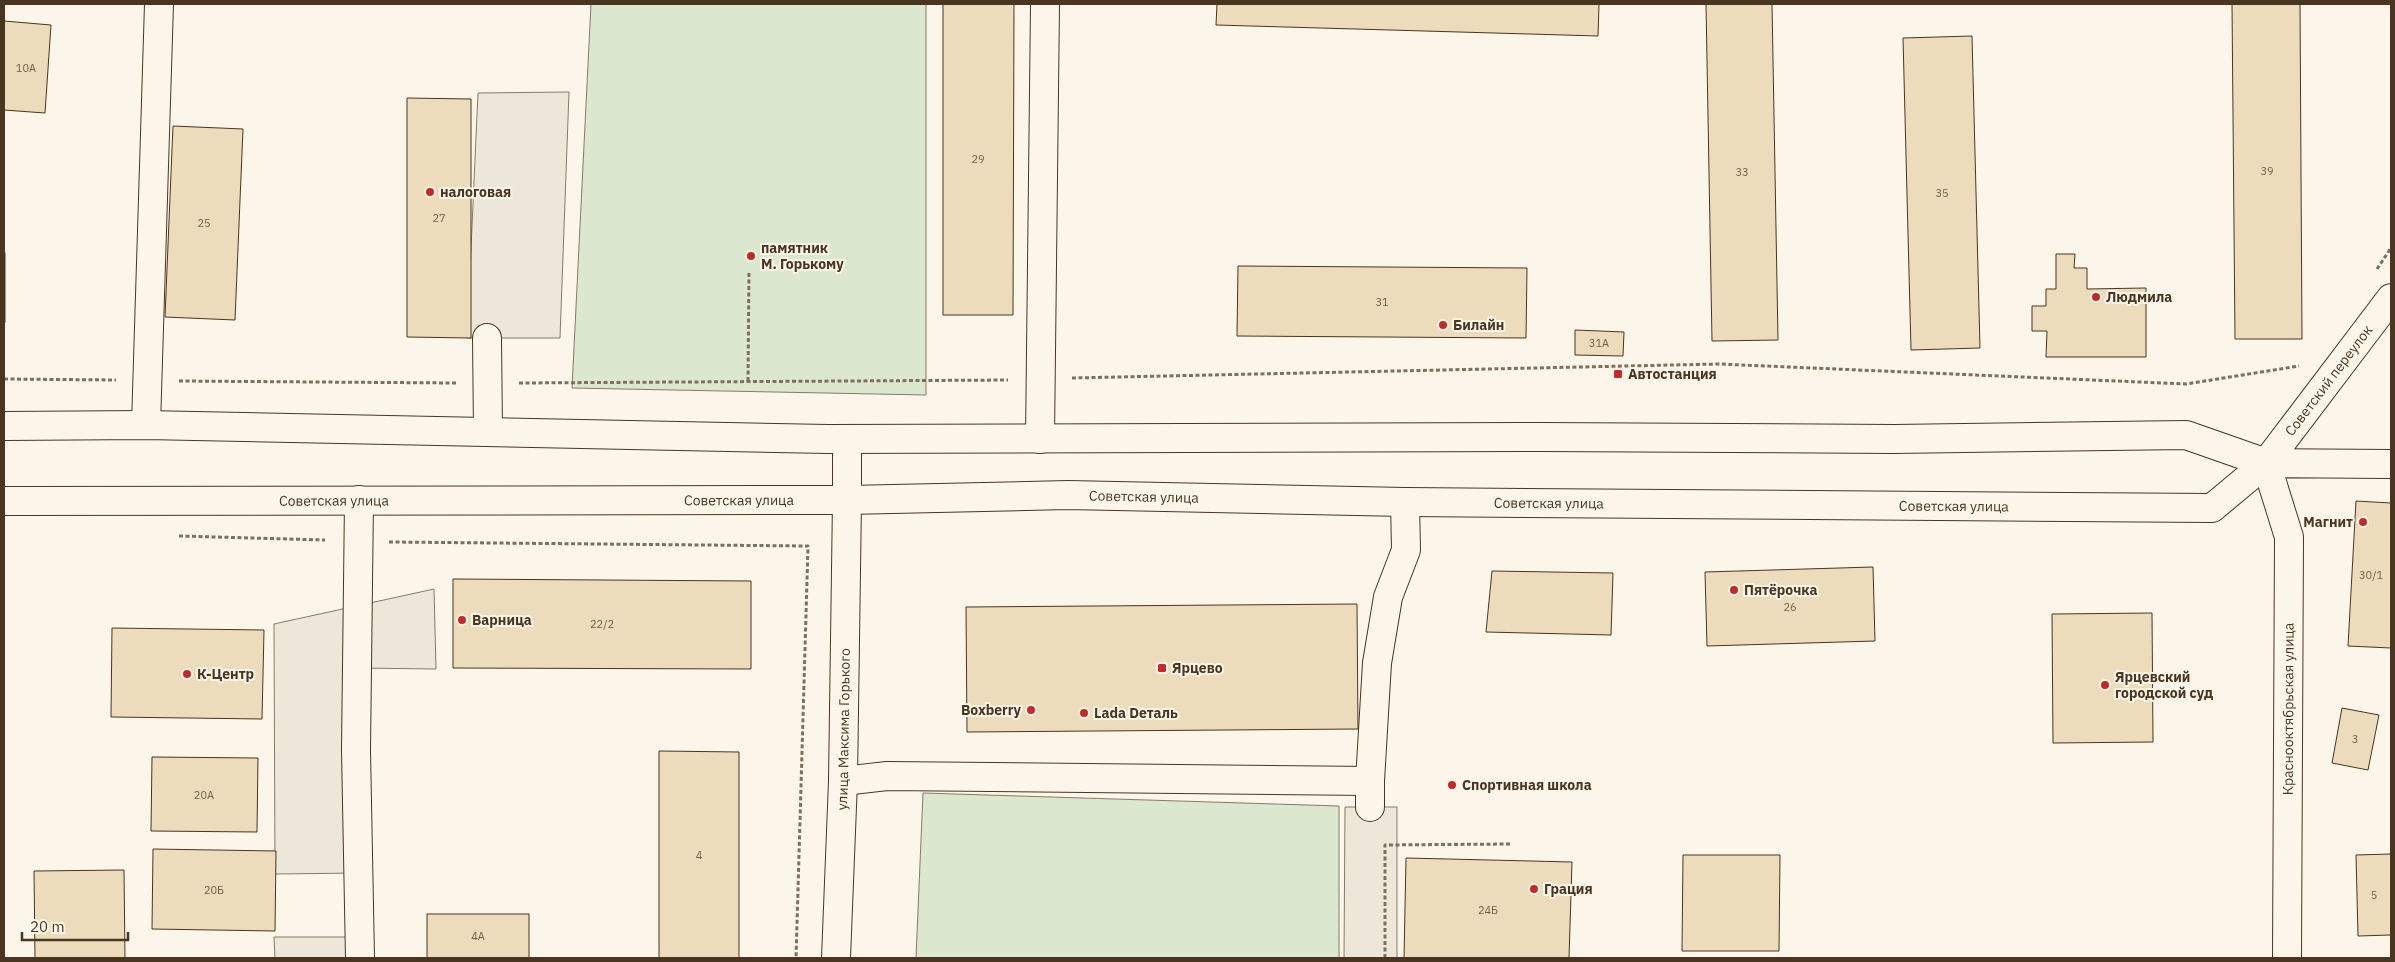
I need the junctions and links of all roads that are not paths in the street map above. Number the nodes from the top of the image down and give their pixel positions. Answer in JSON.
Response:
{"nodes":[{"id":1,"x":159,"y":4,"type":"edge"},
{"id":2,"x":1045,"y":4,"type":"edge"},
{"id":3,"x":2391,"y":298,"type":"edge"},
{"id":4,"x":488,"y":338,"type":"dead end"},
{"id":5,"x":146,"y":425,"type":"junction"},
{"id":6,"x":4,"y":426,"type":"edge"},
{"id":7,"x":488,"y":432,"type":"junction"},
{"id":8,"x":847,"y":439,"type":"junction"},
{"id":9,"x":1040,"y":439,"type":"junction"},
{"id":10,"x":2266,"y":463,"type":"junction"},
{"id":11,"x":2391,"y":464,"type":"edge"},
{"id":12,"x":359,"y":500,"type":"junction"},
{"id":13,"x":847,"y":500,"type":"junction"},
{"id":14,"x":4,"y":501,"type":"edge"},
{"id":15,"x":1405,"y":502,"type":"junction"},
{"id":16,"x":843,"y":781,"type":"junction"},
{"id":17,"x":360,"y":958,"type":"edge"},
{"id":18,"x":836,"y":958,"type":"edge"},
{"id":19,"x":2287,"y":958,"type":"edge"}],
"edges":[{"from":1,"to":5,"type":"main road"},
{"from":2,"to":9,"type":"main road"},
{"from":3,"to":10,"type":"main road","name":"Советский переулок"},
{"from":4,"to":7,"type":"main road"},
{"from":5,"to":6,"type":"main road"},
{"from":5,"to":7,"type":"main road"},
{"from":7,"to":8,"type":"main road"},
{"from":8,"to":9,"type":"main road"},
{"from":8,"to":13,"type":"main road","name":"улица Максима Горького"},
{"from":9,"to":10,"type":"main road"},
{"from":10,"to":11,"type":"main road"},
{"from":10,"to":15,"type":"main road","name":"Советская улица"},
{"from":10,"to":19,"type":"main road","name":"Краснооктябрьская улица"},
{"from":12,"to":13,"type":"main road","name":"Советская улица"},
{"from":12,"to":14,"type":"main road","name":"Советская улица"},
{"from":12,"to":17,"type":"main road"},
{"from":13,"to":15,"type":"main road","name":"Советская улица"},
{"from":13,"to":16,"type":"main road","name":"улица Максима Горького"},
{"from":15,"to":16,"type":"main road"},
{"from":16,"to":18,"type":"main road","name":"улица Максима Горького"}]}
